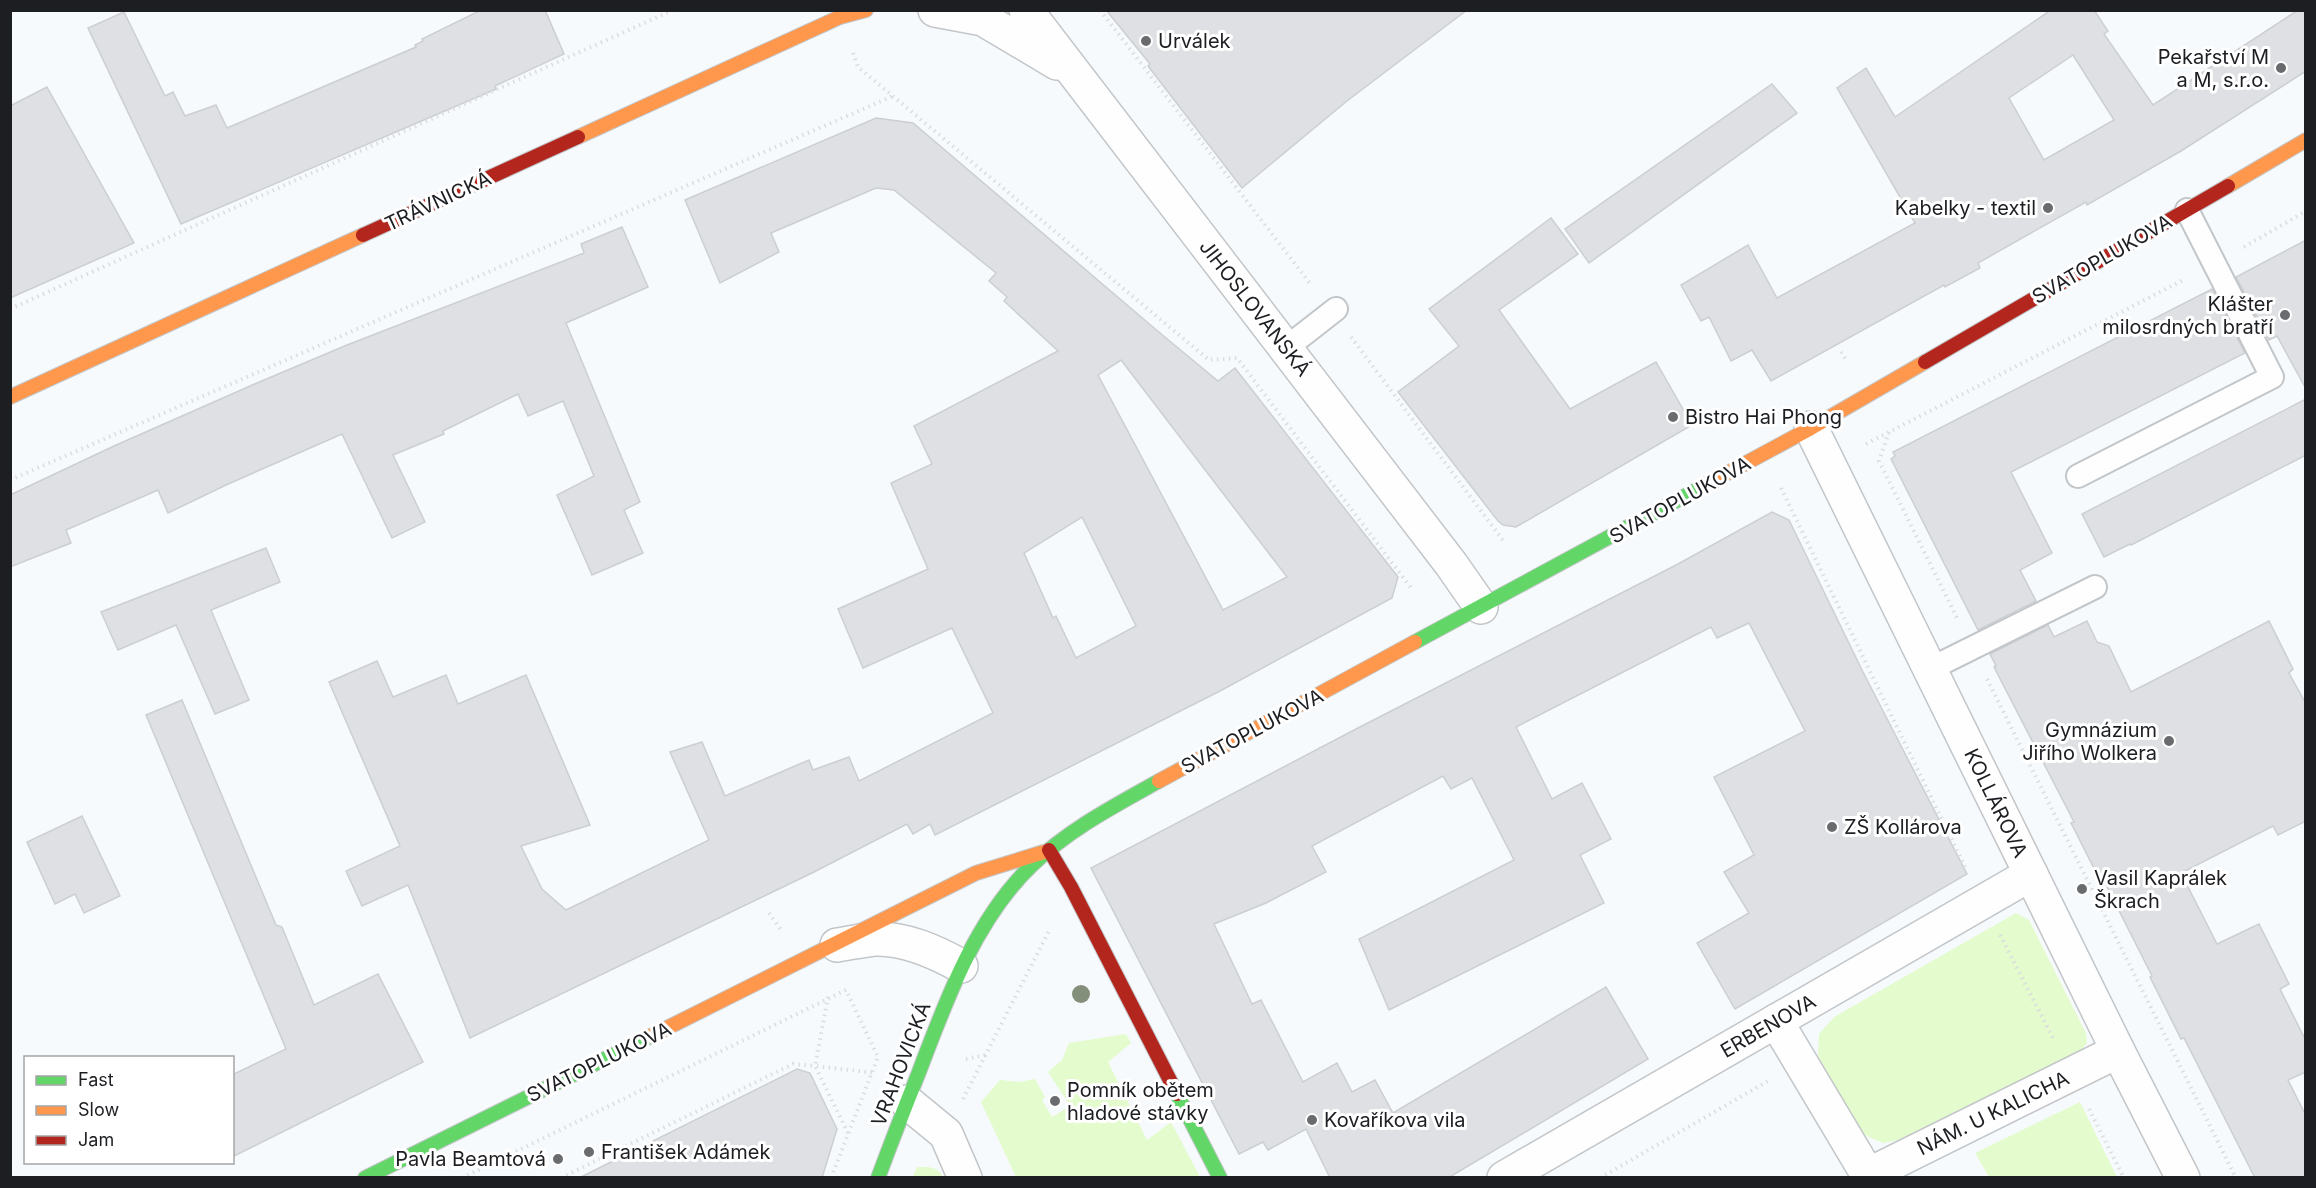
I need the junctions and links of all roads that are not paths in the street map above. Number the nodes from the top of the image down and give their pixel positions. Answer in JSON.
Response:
{"nodes":[{"id":1,"x":866,"y":10,"type":"edge"},
{"id":2,"x":935,"y":10,"type":"edge"},
{"id":3,"x":1026,"y":10,"type":"edge"},
{"id":4,"x":1072,"y":71,"type":"junction"},
{"id":5,"x":2306,"y":140,"type":"edge"},
{"id":6,"x":2187,"y":210,"type":"junction"},
{"id":7,"x":1334,"y":310,"type":"road end"},
{"id":8,"x":1286,"y":348,"type":"junction"},
{"id":9,"x":10,"y":397,"type":"edge"},
{"id":10,"x":1811,"y":428,"type":"junction"},
{"id":11,"x":2078,"y":476,"type":"dead end"},
{"id":12,"x":2095,"y":588,"type":"dead end"},
{"id":13,"x":1481,"y":607,"type":"junction"},
{"id":14,"x":1930,"y":669,"type":"junction"},
{"id":15,"x":1048,"y":850,"type":"junction"},
{"id":16,"x":2031,"y":874,"type":"junction"},
{"id":17,"x":833,"y":946,"type":"junction"},
{"id":18,"x":962,"y":966,"type":"junction"},
{"id":19,"x":1776,"y":1021,"type":"junction"},
{"id":20,"x":2118,"y":1051,"type":"junction"},
{"id":21,"x":907,"y":1102,"type":"junction"},
{"id":22,"x":1868,"y":1176,"type":"edge"},
{"id":23,"x":365,"y":1178,"type":"edge"},
{"id":24,"x":878,"y":1178,"type":"edge"},
{"id":25,"x":965,"y":1178,"type":"edge"},
{"id":26,"x":1220,"y":1178,"type":"edge"},
{"id":27,"x":1504,"y":1178,"type":"edge"},
{"id":28,"x":2183,"y":1178,"type":"edge"}],
"edges":[{"from":1,"to":9,"type":"street","name":"TRÁVNICKÁ"},
{"from":2,"to":4,"type":"street"},
{"from":3,"to":4,"type":"street","name":"JIHOSLOVANSKÁ"},
{"from":4,"to":8,"type":"street","name":"JIHOSLOVANSKÁ"},
{"from":5,"to":6,"type":"street","name":"SVATOPLUKOVA"},
{"from":6,"to":10,"type":"street","name":"SVATOPLUKOVA"},
{"from":6,"to":11,"type":"lane"},
{"from":7,"to":8,"type":"lane"},
{"from":8,"to":13,"type":"street","name":"JIHOSLOVANSKÁ"},
{"from":10,"to":13,"type":"street","name":"SVATOPLUKOVA"},
{"from":10,"to":14,"type":"street","name":"KOLLÁROVA"},
{"from":12,"to":14,"type":"lane"},
{"from":13,"to":15,"type":"street","name":"SVATOPLUKOVA"},
{"from":14,"to":16,"type":"street","name":"KOLLÁROVA"},
{"from":15,"to":17,"type":"street","name":"SVATOPLUKOVA"},
{"from":15,"to":18,"type":"street","name":"SVATOPLUKOVA"},
{"from":15,"to":26,"type":"street"},
{"from":16,"to":19,"type":"street","name":"ERBENOVA"},
{"from":16,"to":20,"type":"street","name":"KOLLÁROVA"},
{"from":17,"to":18,"type":"street","name":"SVATOPLUKOVA"},
{"from":17,"to":23,"type":"street","name":"SVATOPLUKOVA"},
{"from":18,"to":21,"type":"street","name":"VRAHOVICKÁ"},
{"from":19,"to":22,"type":"street","name":"NÁM. U KALICHA"},
{"from":19,"to":27,"type":"street","name":"ERBENOVA"},
{"from":20,"to":22,"type":"street","name":"NÁM. U KALICHA"},
{"from":20,"to":28,"type":"street","name":"KOLLÁROVA"},
{"from":21,"to":24,"type":"street","name":"VRAHOVICKÁ"},
{"from":21,"to":25,"type":"street"}]}
